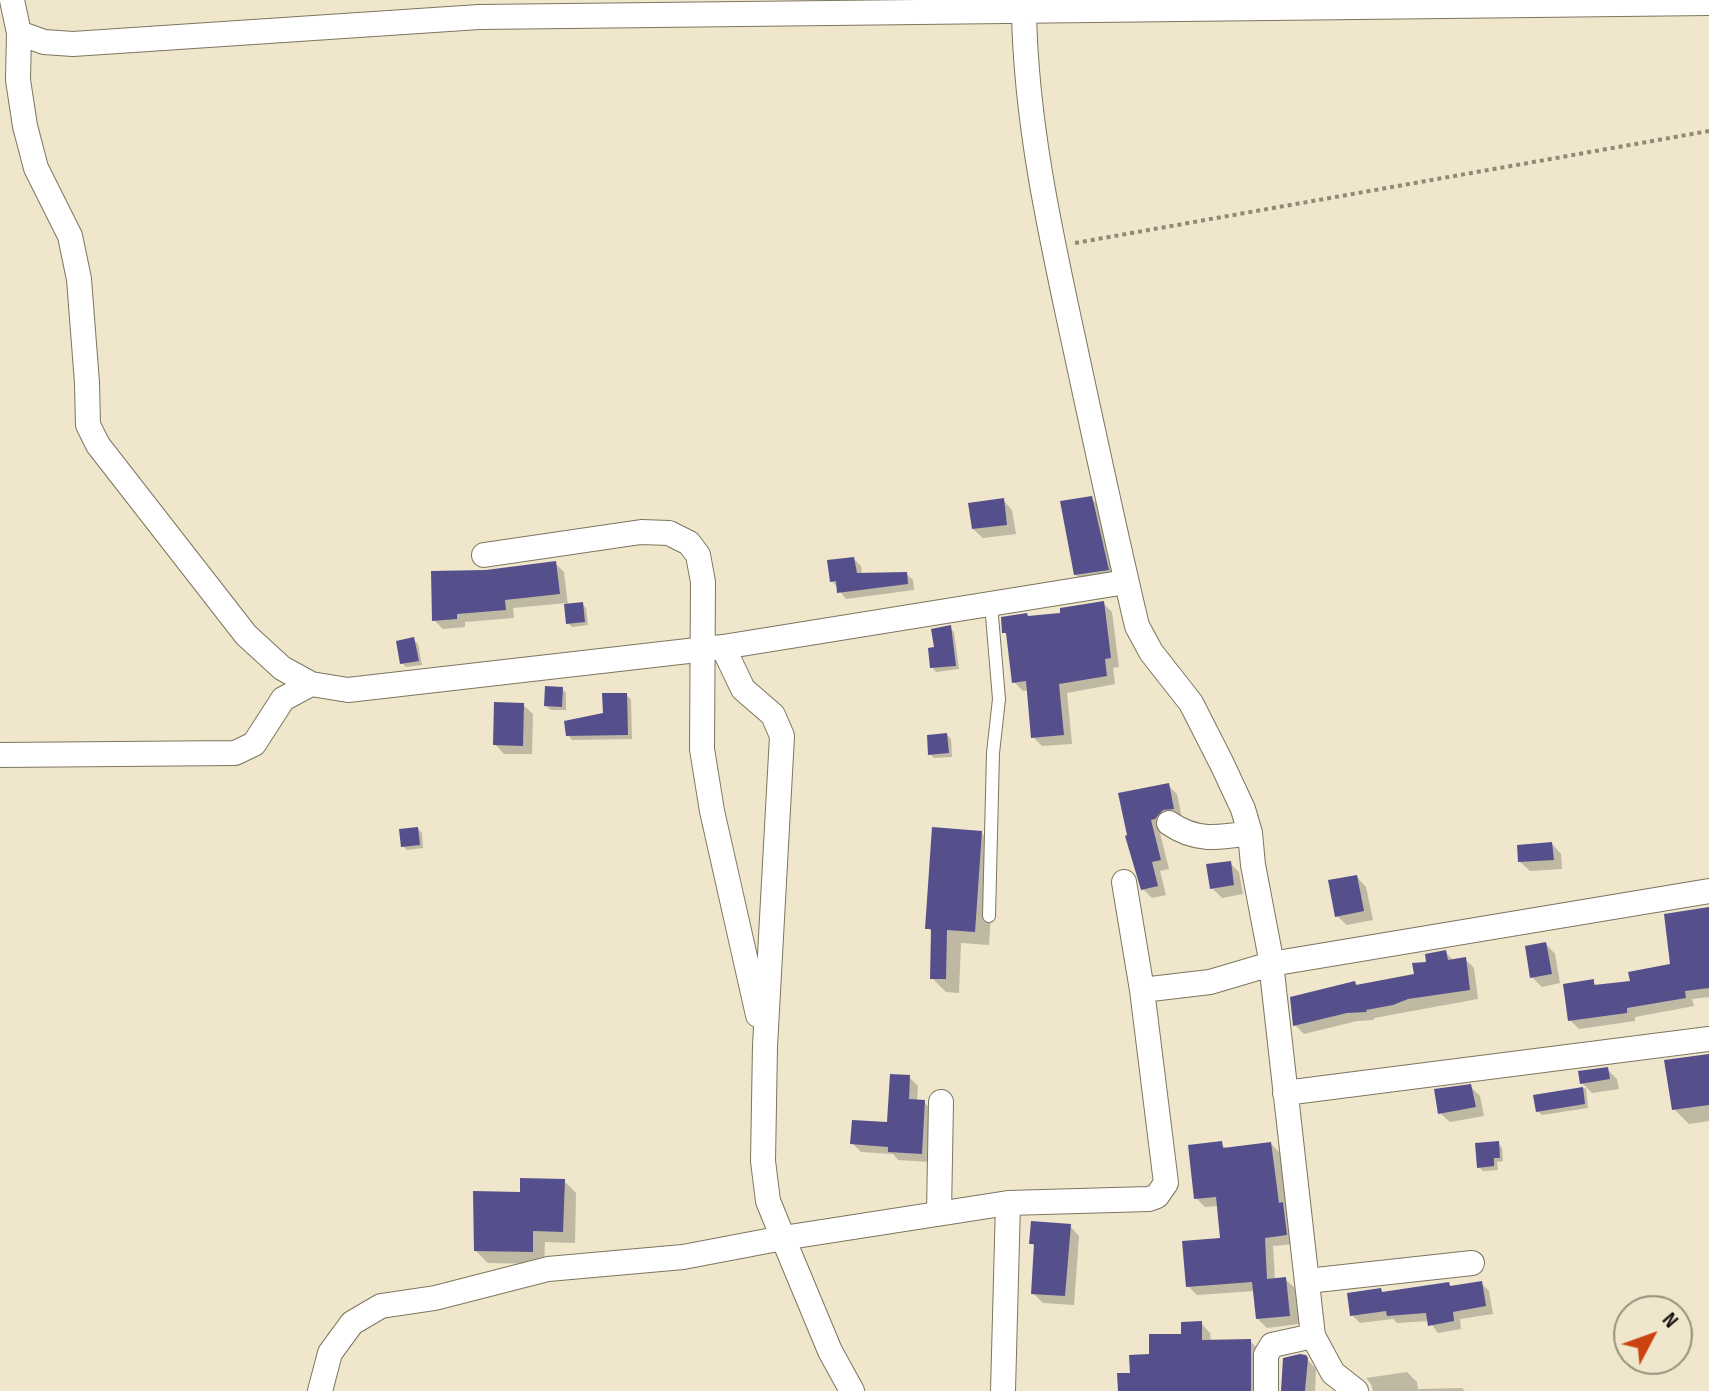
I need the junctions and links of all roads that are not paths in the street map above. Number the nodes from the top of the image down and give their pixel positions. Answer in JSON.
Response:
{"nodes":[{"id":1,"x":12,"y":0,"type":"edge"},
{"id":2,"x":1709,"y":3,"type":"edge"},
{"id":3,"x":1024,"y":12,"type":"junction"},
{"id":4,"x":19,"y":33,"type":"junction"},
{"id":5,"x":484,"y":555,"type":"dead end"},
{"id":6,"x":1126,"y":582,"type":"junction"},
{"id":7,"x":991,"y":604,"type":"junction"},
{"id":8,"x":713,"y":648,"type":"junction"},
{"id":9,"x":311,"y":684,"type":"junction"},
{"id":10,"x":0,"y":755,"type":"edge"},
{"id":11,"x":1169,"y":823,"type":"dead end"},
{"id":12,"x":1250,"y":833,"type":"junction"},
{"id":13,"x":1124,"y":882,"type":"dead end"},
{"id":14,"x":1709,"y":891,"type":"edge"},
{"id":15,"x":989,"y":916,"type":"dead end"},
{"id":16,"x":1271,"y":964,"type":"junction"},
{"id":17,"x":1142,"y":990,"type":"junction"},
{"id":18,"x":1709,"y":1039,"type":"edge"},
{"id":19,"x":765,"y":1046,"type":"junction"},
{"id":20,"x":1285,"y":1093,"type":"junction"},
{"id":21,"x":941,"y":1102,"type":"dead end"},
{"id":22,"x":1008,"y":1203,"type":"junction"},
{"id":23,"x":939,"y":1213,"type":"junction"},
{"id":24,"x":783,"y":1238,"type":"junction"},
{"id":25,"x":1472,"y":1263,"type":"dead end"},
{"id":26,"x":1307,"y":1281,"type":"junction"},
{"id":27,"x":1313,"y":1336,"type":"junction"},
{"id":28,"x":320,"y":1391,"type":"edge"},
{"id":29,"x":852,"y":1391,"type":"edge"},
{"id":30,"x":1003,"y":1391,"type":"edge"},
{"id":31,"x":1266,"y":1391,"type":"edge"},
{"id":32,"x":1356,"y":1391,"type":"edge"}],
"edges":[{"from":1,"to":4,"type":"street"},
{"from":2,"to":3,"type":"street"},
{"from":3,"to":4,"type":"street"},
{"from":3,"to":6,"type":"street"},
{"from":4,"to":9,"type":"street"},
{"from":5,"to":8,"type":"street"},
{"from":6,"to":7,"type":"street"},
{"from":6,"to":12,"type":"street"},
{"from":7,"to":8,"type":"street"},
{"from":7,"to":15,"type":"lane"},
{"from":8,"to":9,"type":"street"},
{"from":8,"to":19,"type":"street"},
{"from":8,"to":19,"type":"street"},
{"from":9,"to":10,"type":"street"},
{"from":11,"to":12,"type":"street"},
{"from":12,"to":16,"type":"street"},
{"from":13,"to":17,"type":"street"},
{"from":14,"to":16,"type":"street"},
{"from":16,"to":17,"type":"street"},
{"from":16,"to":20,"type":"street"},
{"from":17,"to":22,"type":"street"},
{"from":18,"to":20,"type":"street"},
{"from":19,"to":24,"type":"street"},
{"from":20,"to":26,"type":"street"},
{"from":21,"to":23,"type":"street"},
{"from":22,"to":23,"type":"street"},
{"from":22,"to":30,"type":"street"},
{"from":23,"to":24,"type":"street"},
{"from":24,"to":28,"type":"street"},
{"from":24,"to":29,"type":"street"},
{"from":25,"to":26,"type":"street"},
{"from":26,"to":27,"type":"street"},
{"from":27,"to":31,"type":"street"},
{"from":27,"to":32,"type":"street"}]}
